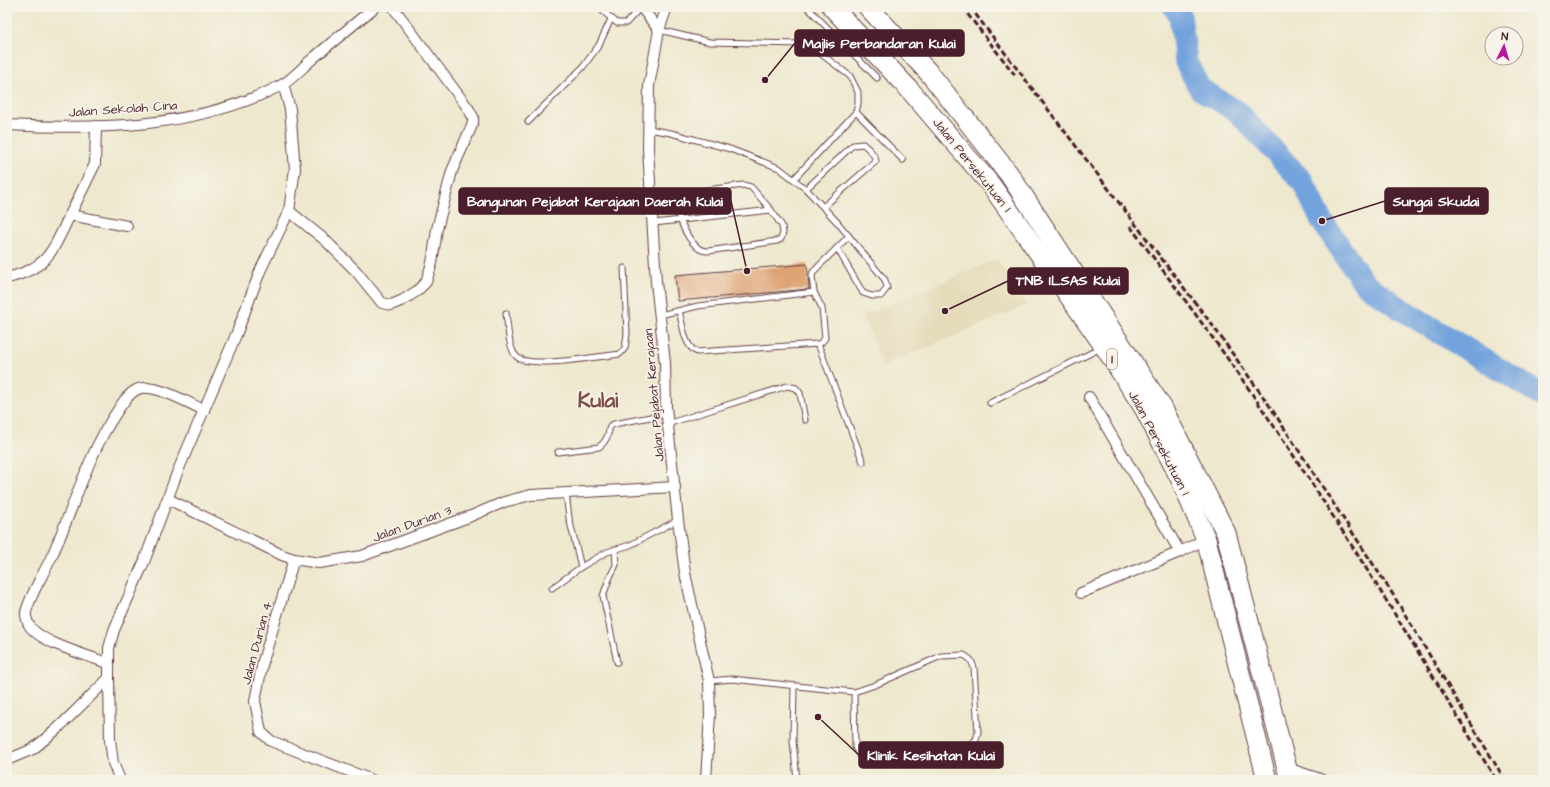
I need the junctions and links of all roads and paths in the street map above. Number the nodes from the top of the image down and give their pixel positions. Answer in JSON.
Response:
{"nodes":[{"id":1,"x":374,"y":7,"type":"edge"},
{"id":2,"x":393,"y":7,"type":"edge"},
{"id":3,"x":598,"y":7,"type":"edge"},
{"id":4,"x":641,"y":7,"type":"edge"},
{"id":5,"x":667,"y":7,"type":"edge"},
{"id":6,"x":807,"y":7,"type":"edge"},
{"id":7,"x":832,"y":7,"type":"edge"},
{"id":8,"x":868,"y":7,"type":"edge"},
{"id":9,"x":610,"y":19,"type":"junction"},
{"id":10,"x":828,"y":29,"type":"junction"},
{"id":11,"x":659,"y":30,"type":"junction"},
{"id":12,"x":812,"y":47,"type":"junction"},
{"id":13,"x":877,"y":78,"type":"dead end"},
{"id":14,"x":282,"y":84,"type":"junction"},
{"id":15,"x":856,"y":112,"type":"junction"},
{"id":16,"x":528,"y":122,"type":"dead end"},
{"id":17,"x":7,"y":125,"type":"edge"},
{"id":18,"x":96,"y":126,"type":"junction"},
{"id":19,"x":648,"y":129,"type":"junction"},
{"id":20,"x":903,"y":160,"type":"dead end"},
{"id":21,"x":794,"y":179,"type":"junction"},
{"id":22,"x":806,"y":189,"type":"junction"},
{"id":23,"x":823,"y":207,"type":"junction"},
{"id":24,"x":771,"y":210,"type":"junction"},
{"id":25,"x":289,"y":211,"type":"junction"},
{"id":26,"x":70,"y":215,"type":"junction"},
{"id":27,"x":679,"y":220,"type":"junction"},
{"id":28,"x":654,"y":223,"type":"junction"},
{"id":29,"x":127,"y":226,"type":"dead end"},
{"id":30,"x":849,"y":236,"type":"junction"},
{"id":31,"x":837,"y":248,"type":"junction"},
{"id":32,"x":624,"y":268,"type":"dead end"},
{"id":33,"x":7,"y":278,"type":"edge"},
{"id":34,"x":814,"y":292,"type":"junction"},
{"id":35,"x":679,"y":311,"type":"junction"},
{"id":36,"x":506,"y":313,"type":"dead end"},
{"id":37,"x":660,"y":316,"type":"junction"},
{"id":38,"x":818,"y":344,"type":"junction"},
{"id":39,"x":1104,"y":346,"type":"junction"},
{"id":40,"x":1089,"y":397,"type":"dead end"},
{"id":41,"x":990,"y":403,"type":"dead end"},
{"id":42,"x":204,"y":410,"type":"junction"},
{"id":43,"x":666,"y":414,"type":"junction"},
{"id":44,"x":805,"y":420,"type":"dead end"},
{"id":45,"x":667,"y":424,"type":"junction"},
{"id":46,"x":558,"y":452,"type":"dead end"},
{"id":47,"x":863,"y":462,"type":"dead end"},
{"id":48,"x":675,"y":487,"type":"junction"},
{"id":49,"x":566,"y":493,"type":"junction"},
{"id":50,"x":168,"y":499,"type":"junction"},
{"id":51,"x":678,"y":520,"type":"junction"},
{"id":52,"x":1206,"y":539,"type":"junction"},
{"id":53,"x":615,"y":549,"type":"junction"},
{"id":54,"x":1180,"y":552,"type":"junction"},
{"id":55,"x":294,"y":559,"type":"junction"},
{"id":56,"x":581,"y":567,"type":"junction"},
{"id":57,"x":552,"y":588,"type":"dead end"},
{"id":58,"x":1081,"y":592,"type":"dead end"},
{"id":59,"x":617,"y":662,"type":"dead end"},
{"id":60,"x":108,"y":663,"type":"junction"},
{"id":61,"x":109,"y":678,"type":"junction"},
{"id":62,"x":709,"y":681,"type":"junction"},
{"id":63,"x":794,"y":686,"type":"junction"},
{"id":64,"x":854,"y":692,"type":"junction"},
{"id":65,"x":7,"y":760,"type":"edge"},
{"id":66,"x":1289,"y":774,"type":"edge"},
{"id":67,"x":120,"y":780,"type":"edge"},
{"id":68,"x":372,"y":780,"type":"edge"},
{"id":69,"x":706,"y":780,"type":"edge"},
{"id":70,"x":797,"y":780,"type":"edge"},
{"id":71,"x":1267,"y":780,"type":"edge"},
{"id":72,"x":1320,"y":780,"type":"edge"}],
"edges":[{"from":1,"to":14,"type":"street","name":"Jalan Sekolah Cina"},
{"from":2,"to":25,"type":"street"},
{"from":3,"to":9,"type":"lane"},
{"from":4,"to":9,"type":"lane"},
{"from":4,"to":11,"type":"street"},
{"from":5,"to":11,"type":"street","name":"Jalan Pejabat Kerajaan"},
{"from":6,"to":10,"type":"lane"},
{"from":7,"to":39,"type":"highway","name":"Jalan Persekutuan 1","number":"1"},
{"from":8,"to":66,"type":"highway","name":"Jalan Persekutuan 1","number":"1"},
{"from":9,"to":16,"type":"lane"},
{"from":10,"to":12,"type":"lane"},
{"from":10,"to":13,"type":"lane"},
{"from":11,"to":12,"type":"lane"},
{"from":11,"to":19,"type":"street","name":"Jalan Pejabat Kerajaan"},
{"from":12,"to":15,"type":"lane"},
{"from":14,"to":18,"type":"street","name":"Jalan Sekolah Cina"},
{"from":14,"to":25,"type":"street"},
{"from":15,"to":20,"type":"lane"},
{"from":15,"to":21,"type":"lane"},
{"from":17,"to":18,"type":"street","name":"Jalan Sekolah Cina"},
{"from":18,"to":26,"type":"street"},
{"from":19,"to":21,"type":"lane"},
{"from":19,"to":28,"type":"street","name":"Jalan Pejabat Kerajaan"},
{"from":21,"to":22,"type":"lane"},
{"from":22,"to":23,"type":"lane"},
{"from":22,"to":23,"type":"lane"},
{"from":23,"to":30,"type":"lane"},
{"from":24,"to":27,"type":"lane"},
{"from":24,"to":27,"type":"lane"},
{"from":24,"to":27,"type":"lane"},
{"from":25,"to":42,"type":"street"},
{"from":26,"to":29,"type":"street"},
{"from":26,"to":33,"type":"street"},
{"from":27,"to":28,"type":"lane"},
{"from":28,"to":37,"type":"street","name":"Jalan Pejabat Kerajaan"},
{"from":30,"to":31,"type":"lane"},
{"from":30,"to":31,"type":"lane"},
{"from":31,"to":34,"type":"lane"},
{"from":32,"to":36,"type":"lane"},
{"from":34,"to":35,"type":"lane"},
{"from":34,"to":38,"type":"lane"},
{"from":35,"to":37,"type":"lane"},
{"from":35,"to":38,"type":"lane"},
{"from":37,"to":43,"type":"street","name":"Jalan Pejabat Kerajaan"},
{"from":38,"to":47,"type":"lane"},
{"from":39,"to":41,"type":"lane"},
{"from":39,"to":52,"type":"highway","name":"Jalan Persekutuan 1","number":"1"},
{"from":40,"to":54,"type":"street"},
{"from":42,"to":50,"type":"street"},
{"from":42,"to":60,"type":"street"},
{"from":43,"to":45,"type":"street","name":"Jalan Pejabat Kerajaan"},
{"from":43,"to":46,"type":"lane"},
{"from":44,"to":45,"type":"lane"},
{"from":45,"to":48,"type":"street","name":"Jalan Pejabat Kerajaan"},
{"from":48,"to":49,"type":"street","name":"Jalan Durian 3"},
{"from":48,"to":51,"type":"street","name":"Jalan Pejabat Kerajaan"},
{"from":49,"to":55,"type":"street","name":"Jalan Durian 3"},
{"from":49,"to":56,"type":"lane"},
{"from":50,"to":55,"type":"street","name":"Jalan Durian 3"},
{"from":50,"to":60,"type":"street"},
{"from":51,"to":53,"type":"lane"},
{"from":51,"to":62,"type":"street","name":"Jalan Pejabat Kerajaan"},
{"from":52,"to":54,"type":"street"},
{"from":52,"to":71,"type":"highway","name":"Jalan Persekutuan 1","number":"1"},
{"from":53,"to":56,"type":"lane"},
{"from":53,"to":59,"type":"lane"},
{"from":54,"to":58,"type":"street"},
{"from":55,"to":68,"type":"street","name":"Jalan Durian 4"},
{"from":56,"to":57,"type":"lane"},
{"from":60,"to":61,"type":"street"},
{"from":61,"to":65,"type":"street"},
{"from":61,"to":67,"type":"street"},
{"from":62,"to":63,"type":"lane"},
{"from":62,"to":69,"type":"street","name":"Jalan Pejabat Kerajaan"},
{"from":63,"to":64,"type":"lane"},
{"from":63,"to":70,"type":"lane"},
{"from":64,"to":64,"type":"lane"},
{"from":66,"to":72,"type":"street"}]}
